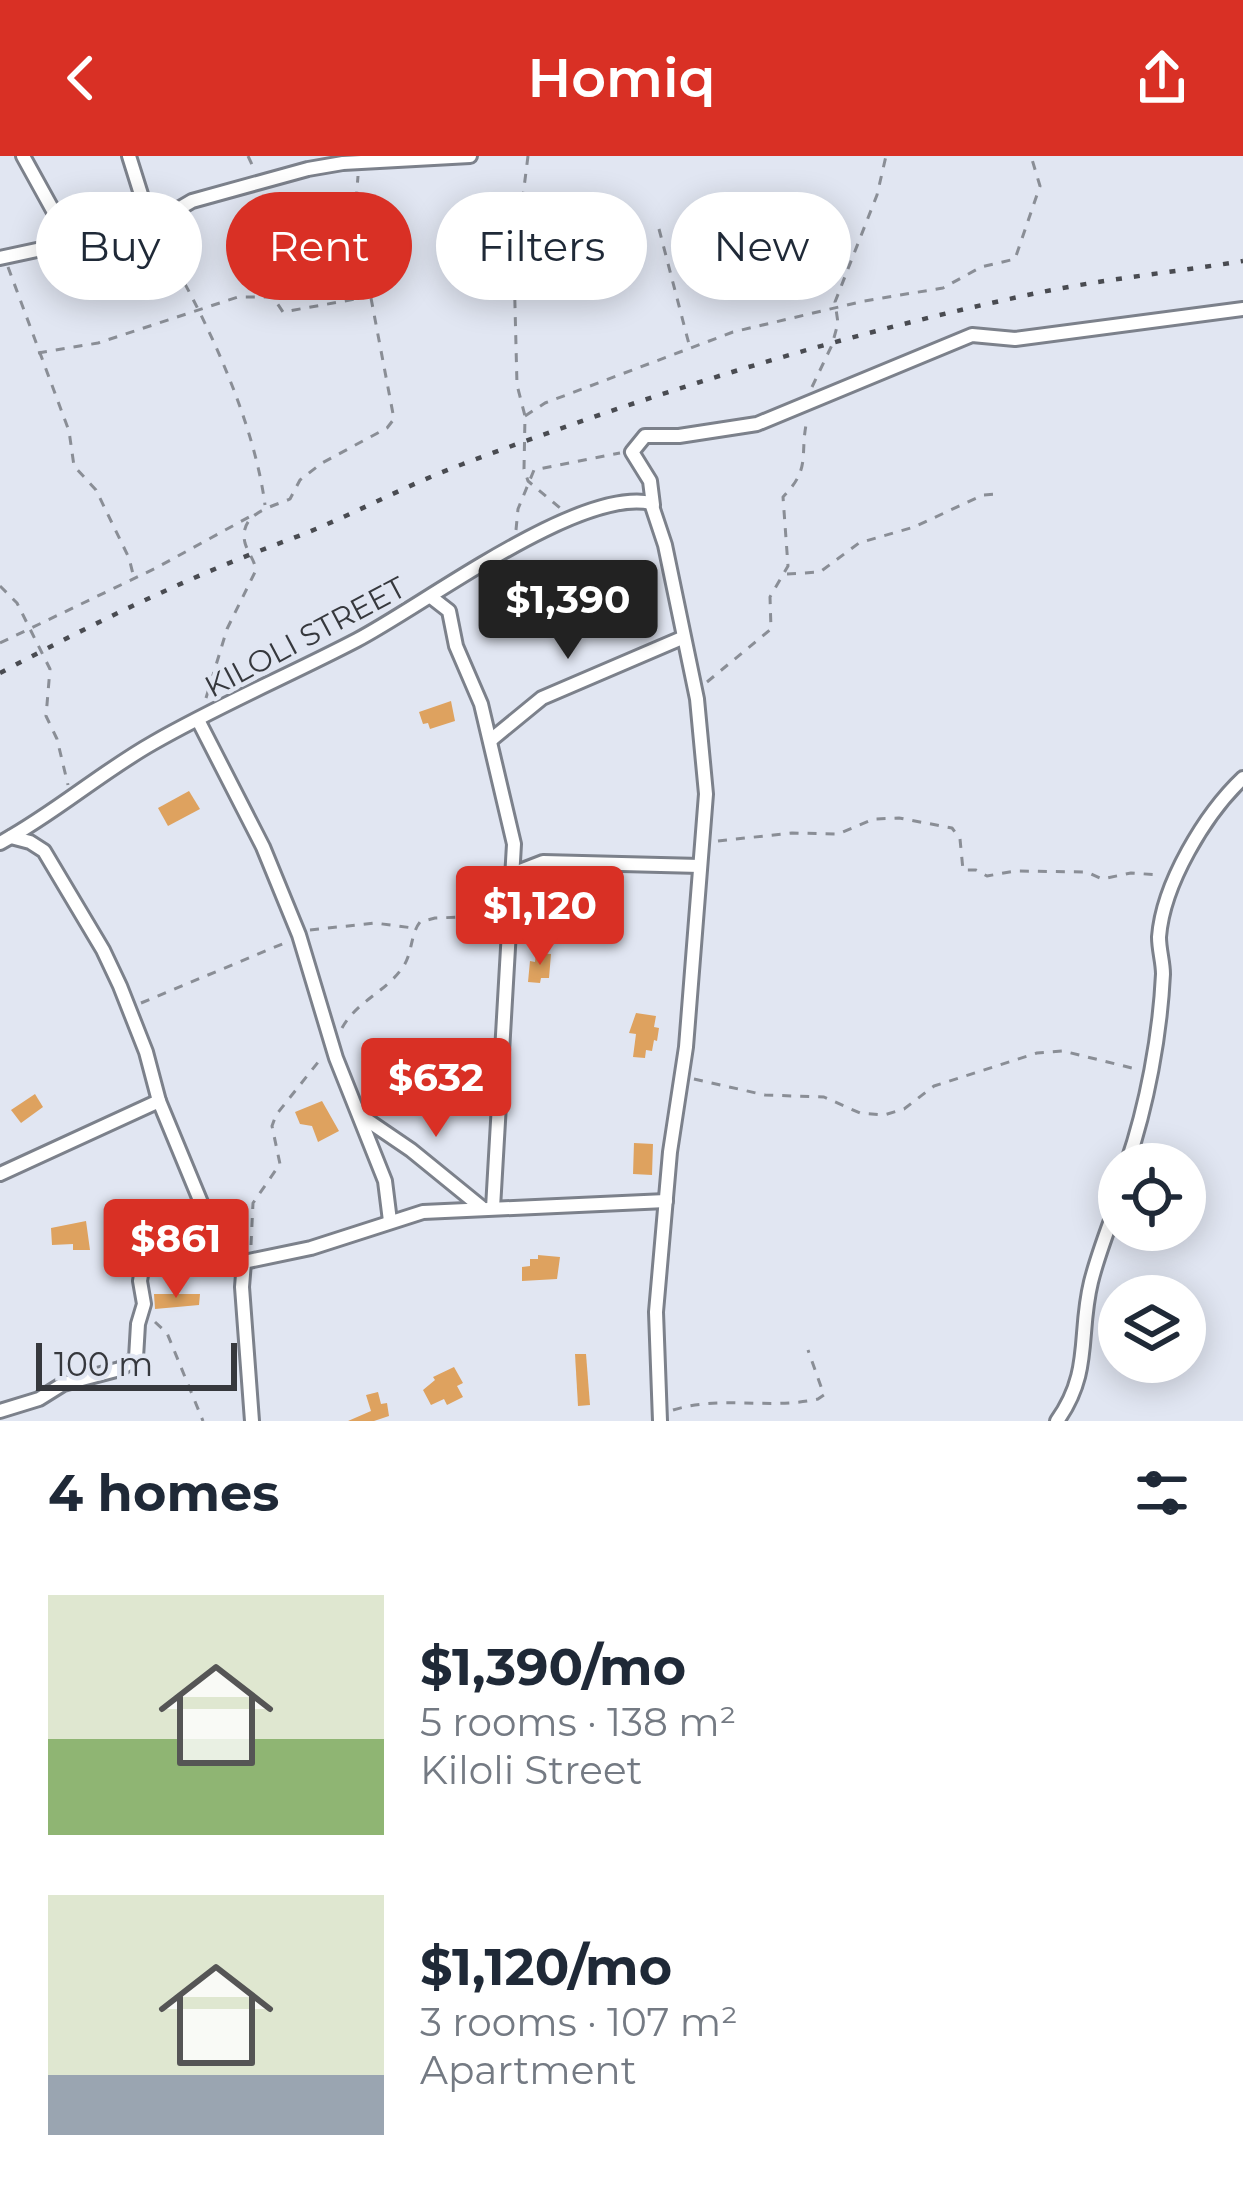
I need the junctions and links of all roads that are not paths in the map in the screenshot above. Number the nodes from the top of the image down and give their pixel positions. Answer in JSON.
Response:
{"nodes":[{"id":1,"x":23,"y":156,"type":"edge"},
{"id":2,"x":129,"y":156,"type":"edge"},
{"id":3,"x":470,"y":156,"type":"edge"},
{"id":4,"x":365,"y":160,"type":"edge"},
{"id":5,"x":43,"y":192,"type":"edge"},
{"id":6,"x":140,"y":192,"type":"edge"},
{"id":7,"x":202,"y":198,"type":"edge"},
{"id":8,"x":36,"y":251,"type":"edge"},
{"id":9,"x":2,"y":258,"type":"edge"},
{"id":10,"x":1243,"y":309,"type":"edge"},
{"id":11,"x":653,"y":505,"type":"junction"},
{"id":12,"x":431,"y":597,"type":"junction"},
{"id":13,"x":682,"y":638,"type":"junction"},
{"id":14,"x":198,"y":720,"type":"junction"},
{"id":15,"x":493,"y":739,"type":"junction"},
{"id":16,"x":1243,"y":778,"type":"edge"},
{"id":17,"x":6,"y":840,"type":"edge"},
{"id":18,"x":701,"y":859,"type":"junction"},
{"id":19,"x":512,"y":874,"type":"junction"},
{"id":20,"x":159,"y":1101,"type":"junction"},
{"id":21,"x":361,"y":1116,"type":"junction"},
{"id":22,"x":1132,"y":1143,"type":"edge"},
{"id":23,"x":0,"y":1174,"type":"edge"},
{"id":24,"x":666,"y":1201,"type":"junction"},
{"id":25,"x":487,"y":1208,"type":"junction"},
{"id":26,"x":390,"y":1221,"type":"junction"},
{"id":27,"x":1101,"y":1251,"type":"edge"},
{"id":28,"x":238,"y":1261,"type":"junction"},
{"id":29,"x":0,"y":1411,"type":"edge"},
{"id":30,"x":660,"y":1418,"type":"edge"},
{"id":31,"x":252,"y":1421,"type":"edge"},
{"id":32,"x":1057,"y":1421,"type":"edge"}],
"edges":[{"from":1,"to":5,"type":"street"},
{"from":2,"to":6,"type":"street"},
{"from":3,"to":4,"type":"street"},
{"from":4,"to":7,"type":"street"},
{"from":8,"to":9,"type":"street"},
{"from":10,"to":11,"type":"street"},
{"from":11,"to":12,"type":"street","name":"KILOLI STREET"},
{"from":11,"to":13,"type":"street"},
{"from":12,"to":14,"type":"street","name":"KILOLI STREET"},
{"from":12,"to":15,"type":"street"},
{"from":13,"to":15,"type":"street"},
{"from":13,"to":18,"type":"street"},
{"from":14,"to":17,"type":"street","name":"KILOLI STREET"},
{"from":14,"to":21,"type":"street"},
{"from":15,"to":19,"type":"street"},
{"from":16,"to":22,"type":"street"},
{"from":17,"to":20,"type":"street"},
{"from":18,"to":19,"type":"street"},
{"from":18,"to":24,"type":"street"},
{"from":19,"to":25,"type":"street"},
{"from":20,"to":23,"type":"street"},
{"from":20,"to":28,"type":"street"},
{"from":21,"to":25,"type":"street"},
{"from":21,"to":26,"type":"street"},
{"from":24,"to":25,"type":"street"},
{"from":24,"to":30,"type":"street"},
{"from":25,"to":26,"type":"street"},
{"from":26,"to":28,"type":"street"},
{"from":27,"to":32,"type":"street"},
{"from":28,"to":29,"type":"street"},
{"from":28,"to":31,"type":"street"}]}
